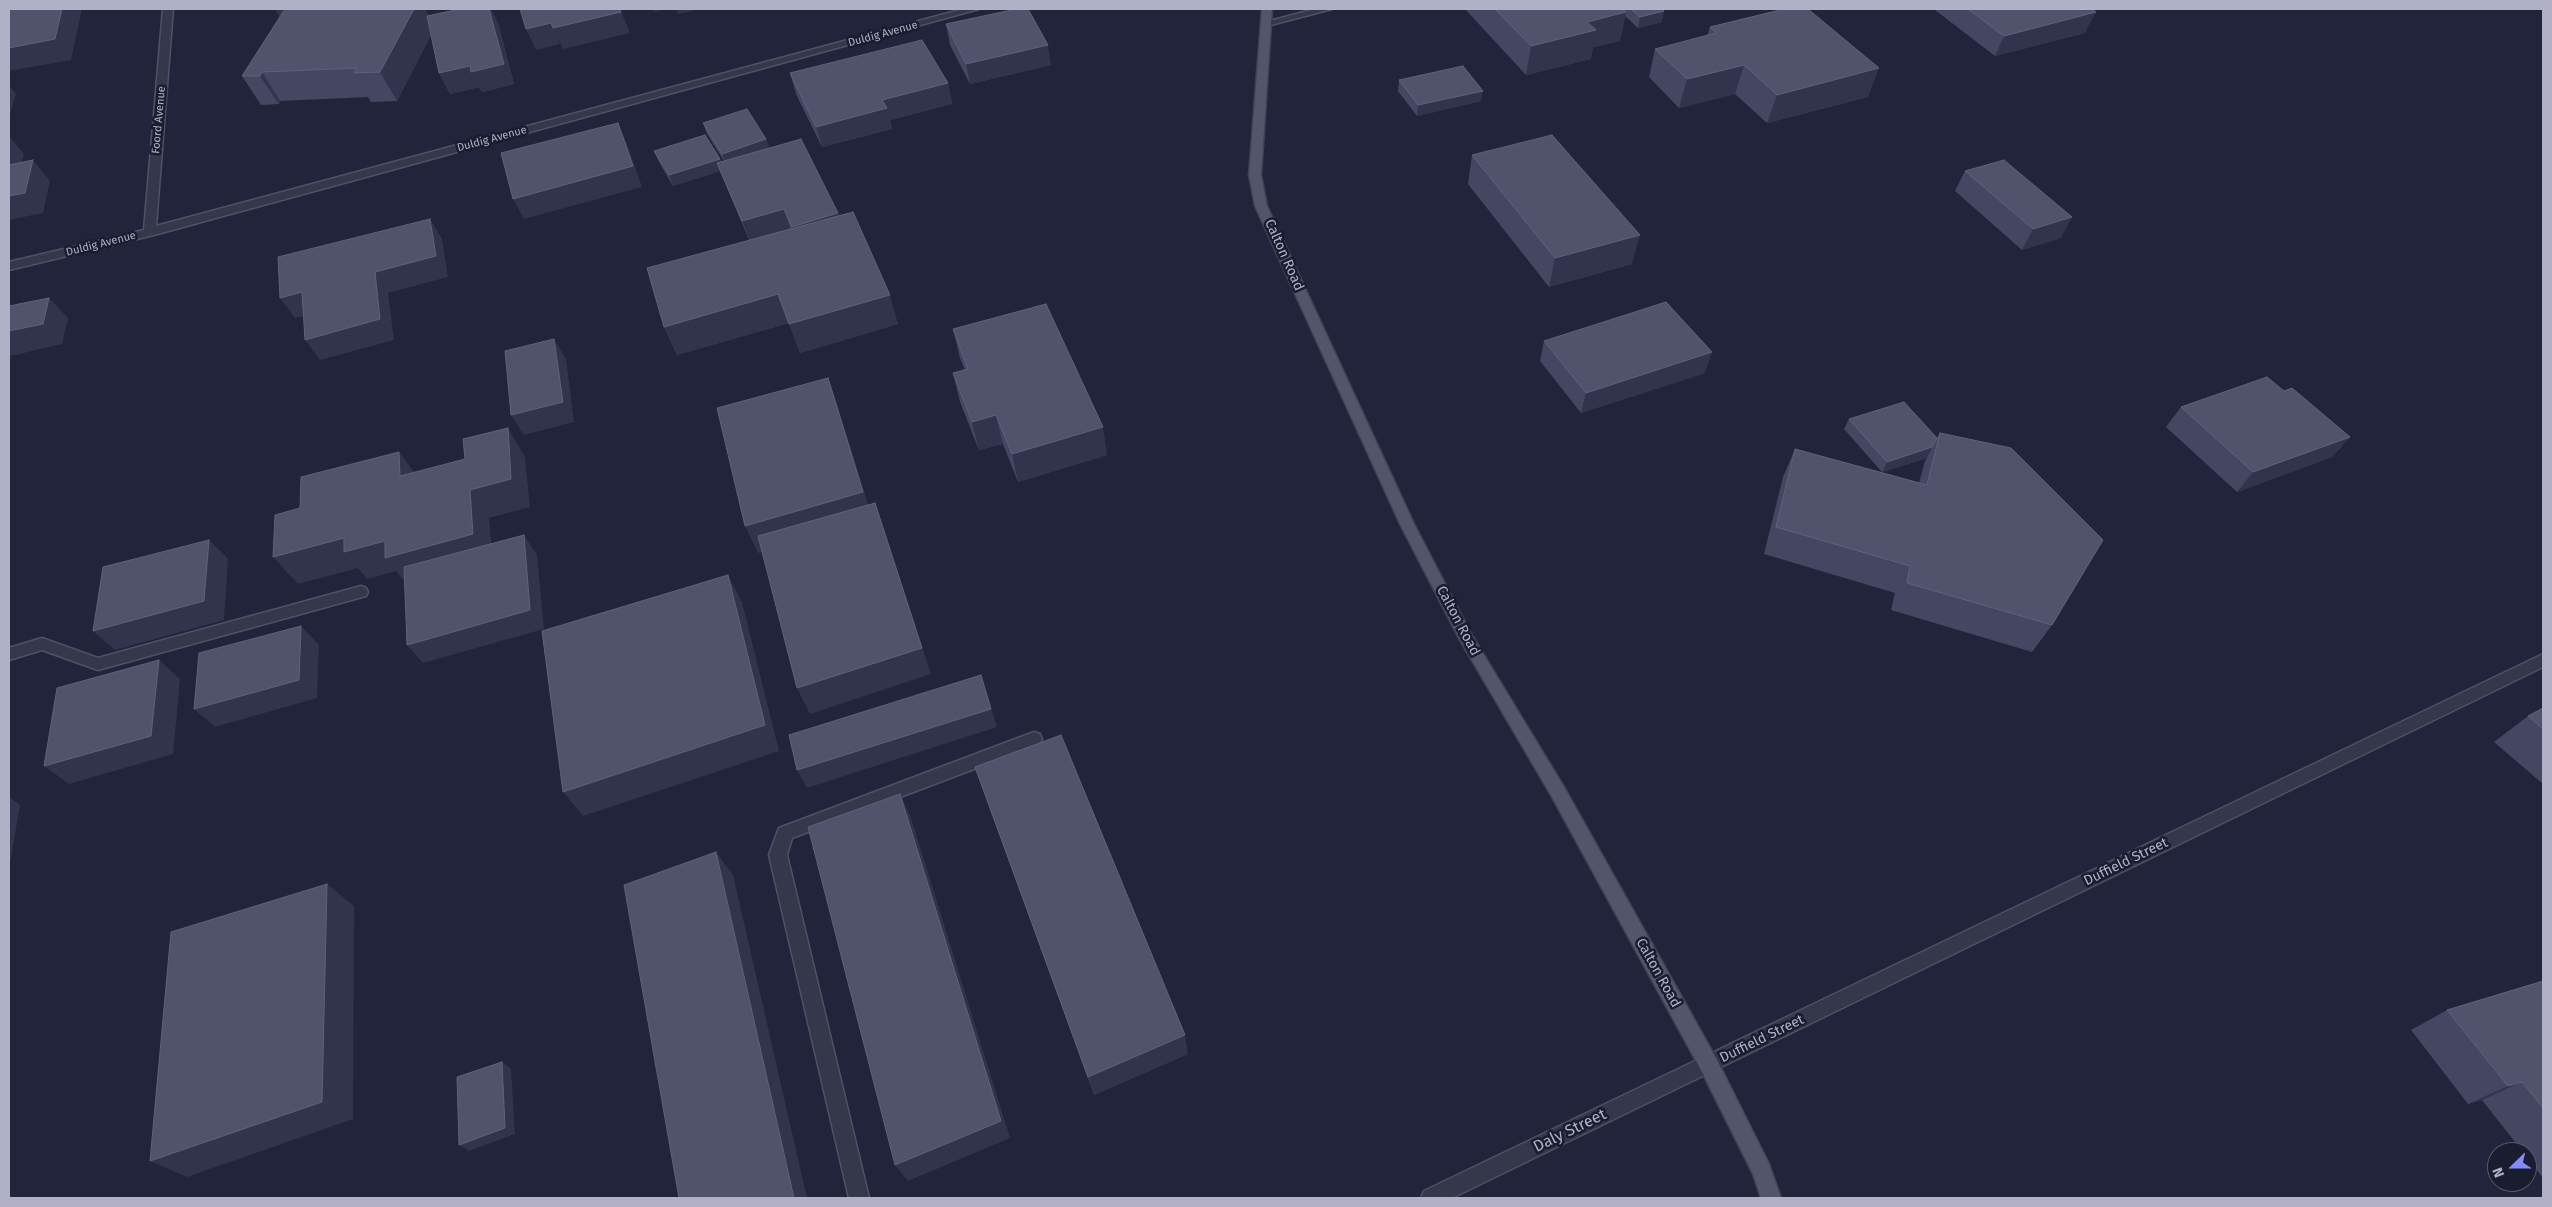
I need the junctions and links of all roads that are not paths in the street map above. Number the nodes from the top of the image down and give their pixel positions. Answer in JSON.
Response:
{"nodes":[{"id":1,"x":168,"y":9,"type":"edge"},
{"id":2,"x":974,"y":9,"type":"edge"},
{"id":3,"x":1327,"y":9,"type":"edge"},
{"id":4,"x":1267,"y":16,"type":"edge"},
{"id":5,"x":150,"y":232,"type":"junction"},
{"id":6,"x":9,"y":266,"type":"edge"},
{"id":7,"x":361,"y":592,"type":"dead end"},
{"id":8,"x":9,"y":654,"type":"edge"},
{"id":9,"x":2543,"y":660,"type":"edge"},
{"id":10,"x":1034,"y":739,"type":"dead end"},
{"id":11,"x":1709,"y":1065,"type":"junction"},
{"id":12,"x":859,"y":1198,"type":"edge"},
{"id":13,"x":1431,"y":1198,"type":"edge"},
{"id":14,"x":1771,"y":1198,"type":"edge"}],
"edges":[{"from":1,"to":5,"type":"street","name":"Foord Avenue"},
{"from":2,"to":5,"type":"street","name":"Duldig Avenue"},
{"from":3,"to":4,"type":"street"},
{"from":4,"to":11,"type":"main road","name":"Calton Road"},
{"from":5,"to":6,"type":"street","name":"Duldig Avenue"},
{"from":7,"to":8,"type":"street"},
{"from":9,"to":11,"type":"street","name":"Duffield Street"},
{"from":10,"to":12,"type":"street"},
{"from":11,"to":13,"type":"street","name":"Daly Street"},
{"from":11,"to":14,"type":"main road","name":"Calton Road"}]}
